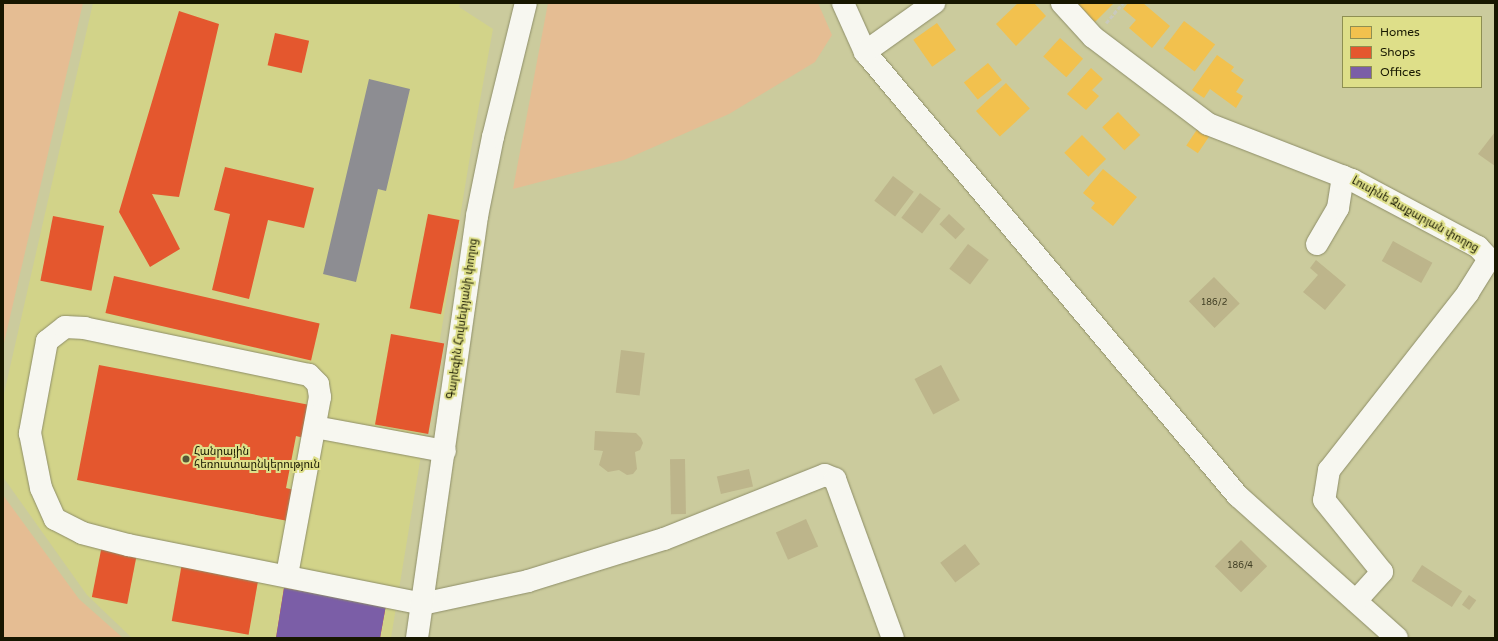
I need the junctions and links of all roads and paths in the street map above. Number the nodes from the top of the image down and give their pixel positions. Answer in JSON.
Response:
{"nodes":[{"id":1,"x":526,"y":3,"type":"edge"},
{"id":2,"x":843,"y":3,"type":"edge"},
{"id":3,"x":934,"y":3,"type":"edge"},
{"id":4,"x":1062,"y":3,"type":"edge"},
{"id":5,"x":1123,"y":3,"type":"edge"},
{"id":6,"x":1093,"y":36,"type":"junction"},
{"id":7,"x":865,"y":52,"type":"junction"},
{"id":8,"x":1343,"y":176,"type":"junction"},
{"id":9,"x":1317,"y":244,"type":"dead end"},
{"id":10,"x":1492,"y":256,"type":"edge"},
{"id":11,"x":315,"y":427,"type":"junction"},
{"id":12,"x":445,"y":451,"type":"junction"},
{"id":13,"x":287,"y":575,"type":"junction"},
{"id":14,"x":1356,"y":601,"type":"junction"},
{"id":15,"x":422,"y":604,"type":"junction"},
{"id":16,"x":1392,"y":636,"type":"edge"},
{"id":17,"x":417,"y":638,"type":"edge"},
{"id":18,"x":893,"y":638,"type":"edge"}],
"edges":[{"from":1,"to":12,"type":"street","name":"Գարեգին Հովսեփյանի փողոց"},
{"from":2,"to":7,"type":"street"},
{"from":3,"to":7,"type":"street"},
{"from":4,"to":6,"type":"street","name":"Լուսինե Զաքարյան փողոց"},
{"from":5,"to":6,"type":"path"},
{"from":6,"to":8,"type":"street","name":"Լուսինե Զաքարյան փողոց"},
{"from":7,"to":14,"type":"street"},
{"from":8,"to":9,"type":"street"},
{"from":8,"to":10,"type":"street","name":"Լուսինե Զաքարյան փողոց"},
{"from":10,"to":14,"type":"street","name":"Լուսինե Զաքարյան փողոց"},
{"from":11,"to":12,"type":"street"},
{"from":11,"to":13,"type":"street"},
{"from":11,"to":13,"type":"street"},
{"from":12,"to":15,"type":"street","name":"Գարեգին Հովսեփյանի փողոց"},
{"from":13,"to":15,"type":"street"},
{"from":14,"to":16,"type":"street"},
{"from":15,"to":17,"type":"street","name":"Գարեգին Հովսեփյանի փողոց"},
{"from":15,"to":18,"type":"street"}]}
